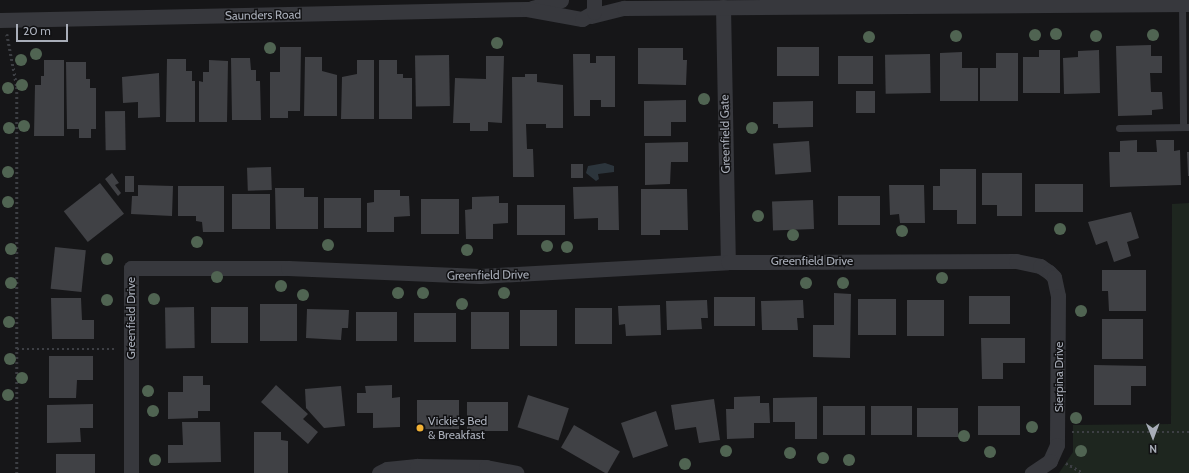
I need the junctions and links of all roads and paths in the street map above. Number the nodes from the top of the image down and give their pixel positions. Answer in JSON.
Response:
{"nodes":[{"id":1,"x":561,"y":0,"type":"edge"},
{"id":2,"x":568,"y":0,"type":"edge"},
{"id":3,"x":594,"y":0,"type":"edge"},
{"id":4,"x":599,"y":0,"type":"edge"},
{"id":5,"x":1185,"y":4,"type":"edge"},
{"id":6,"x":723,"y":7,"type":"junction"},
{"id":7,"x":624,"y":8,"type":"junction"},
{"id":8,"x":527,"y":9,"type":"junction"},
{"id":9,"x":584,"y":17,"type":"junction"},
{"id":10,"x":0,"y":20,"type":"edge"},
{"id":11,"x":8,"y":43,"type":"dead end"},
{"id":12,"x":1186,"y":127,"type":"edge"},
{"id":13,"x":1119,"y":128,"type":"dead end"},
{"id":14,"x":728,"y":262,"type":"junction"},
{"id":15,"x":1048,"y":272,"type":"joint"},
{"id":16,"x":17,"y":349,"type":"junction"},
{"id":17,"x":118,"y":349,"type":"dead end"},
{"id":18,"x":1071,"y":432,"type":"dead end"},
{"id":19,"x":1189,"y":432,"type":"edge"},
{"id":20,"x":1065,"y":463,"type":"dead end"},
{"id":21,"x":17,"y":473,"type":"edge"},
{"id":22,"x":132,"y":473,"type":"edge"},
{"id":23,"x":379,"y":473,"type":"edge"},
{"id":24,"x":516,"y":473,"type":"edge"},
{"id":25,"x":1032,"y":473,"type":"edge"},
{"id":26,"x":1083,"y":473,"type":"edge"}],
"edges":[{"from":1,"to":8,"type":"street","name":"Saunders Road"},
{"from":2,"to":9,"type":"street"},
{"from":3,"to":9,"type":"street"},
{"from":4,"to":7,"type":"street","name":"Saunders Road"},
{"from":5,"to":6,"type":"street","name":"Saunders Road"},
{"from":5,"to":12,"type":"lane"},
{"from":6,"to":7,"type":"street","name":"Saunders Road"},
{"from":6,"to":14,"type":"street","name":"Greenfield Gate"},
{"from":7,"to":9,"type":"street","name":"Saunders Road"},
{"from":8,"to":9,"type":"street","name":"Saunders Road"},
{"from":8,"to":10,"type":"street","name":"Saunders Road"},
{"from":11,"to":16,"type":"path"},
{"from":12,"to":13,"type":"lane"},
{"from":14,"to":15,"type":"street","name":"Greenfield Drive"},
{"from":14,"to":22,"type":"street","name":"Greenfield Drive"},
{"from":15,"to":25,"type":"street","name":"Sierpina Drive"},
{"from":16,"to":17,"type":"path"},
{"from":16,"to":21,"type":"path"},
{"from":18,"to":19,"type":"path"},
{"from":20,"to":26,"type":"path"},
{"from":23,"to":24,"type":"street"}]}
